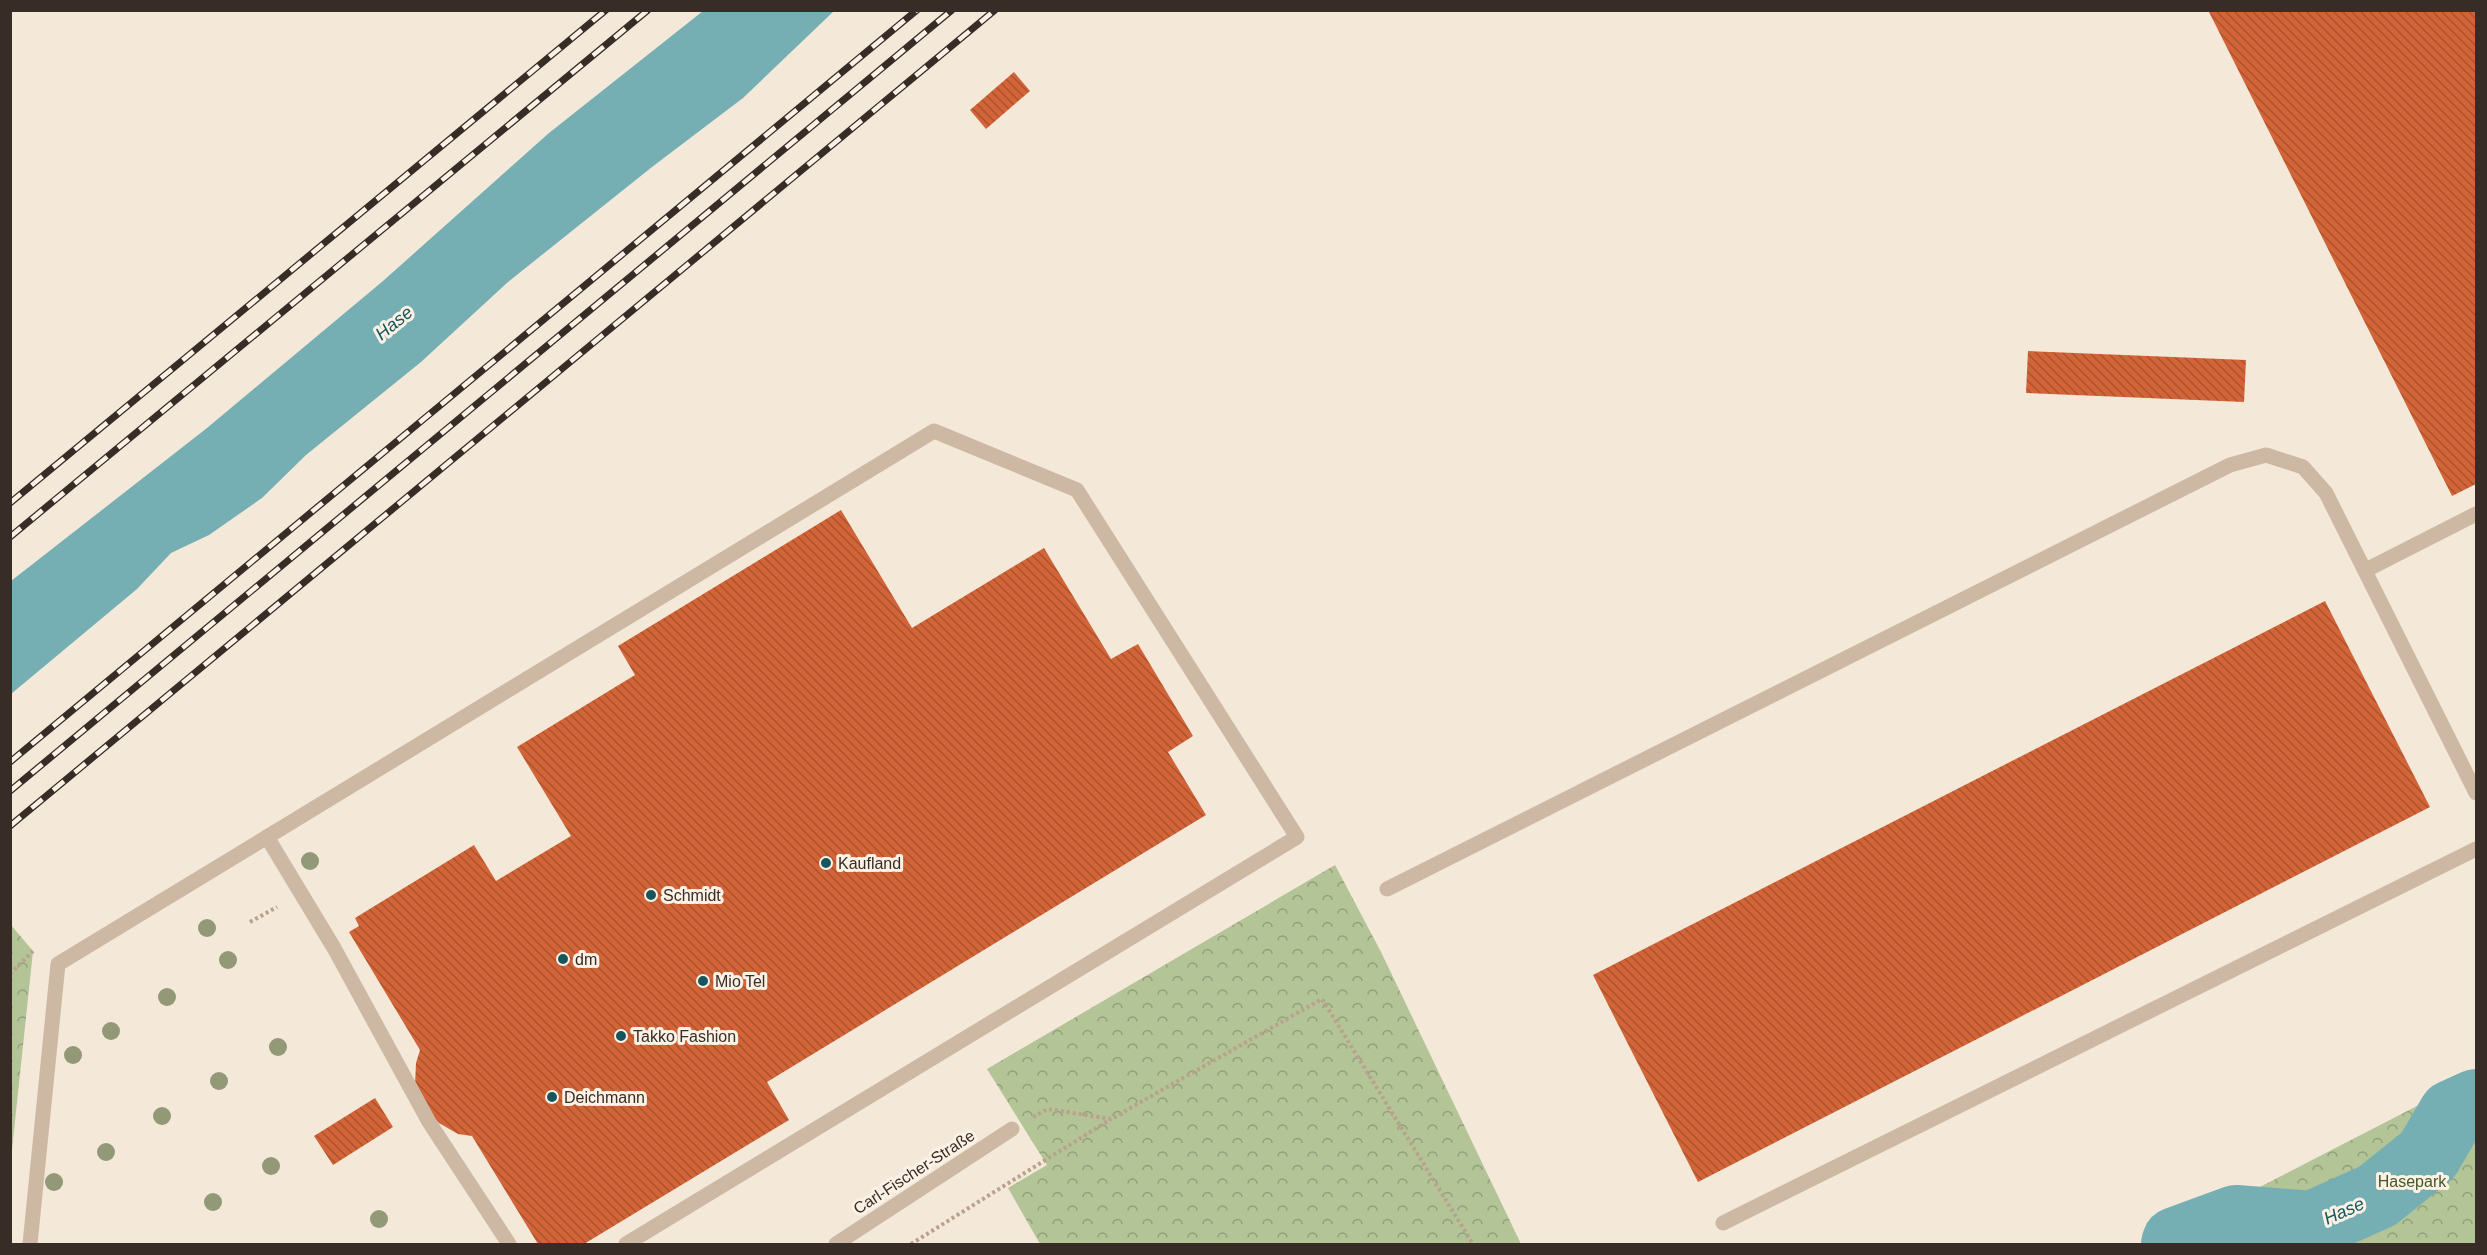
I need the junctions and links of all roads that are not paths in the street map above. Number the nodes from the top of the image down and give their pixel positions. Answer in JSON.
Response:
{"nodes":[{"id":1,"x":2476,"y":514,"type":"edge"},
{"id":2,"x":2366,"y":570,"type":"junction"},
{"id":3,"x":2476,"y":793,"type":"edge"},
{"id":4,"x":267,"y":837,"type":"junction"},
{"id":5,"x":2476,"y":849,"type":"edge"},
{"id":6,"x":1388,"y":889,"type":"dead end"},
{"id":7,"x":1012,"y":1129,"type":"road end"},
{"id":8,"x":1723,"y":1223,"type":"dead end"},
{"id":9,"x":838,"y":1244,"type":"edge"},
{"id":10,"x":30,"y":1245,"type":"edge"},
{"id":11,"x":509,"y":1245,"type":"edge"},
{"id":12,"x":626,"y":1245,"type":"edge"}],
"edges":[{"from":1,"to":2,"type":"street"},
{"from":2,"to":3,"type":"street"},
{"from":2,"to":6,"type":"street"},
{"from":4,"to":10,"type":"street"},
{"from":4,"to":11,"type":"street"},
{"from":4,"to":12,"type":"street"},
{"from":5,"to":8,"type":"street"},
{"from":7,"to":9,"type":"street","name":"Carl-Fischer-Straße"}]}
